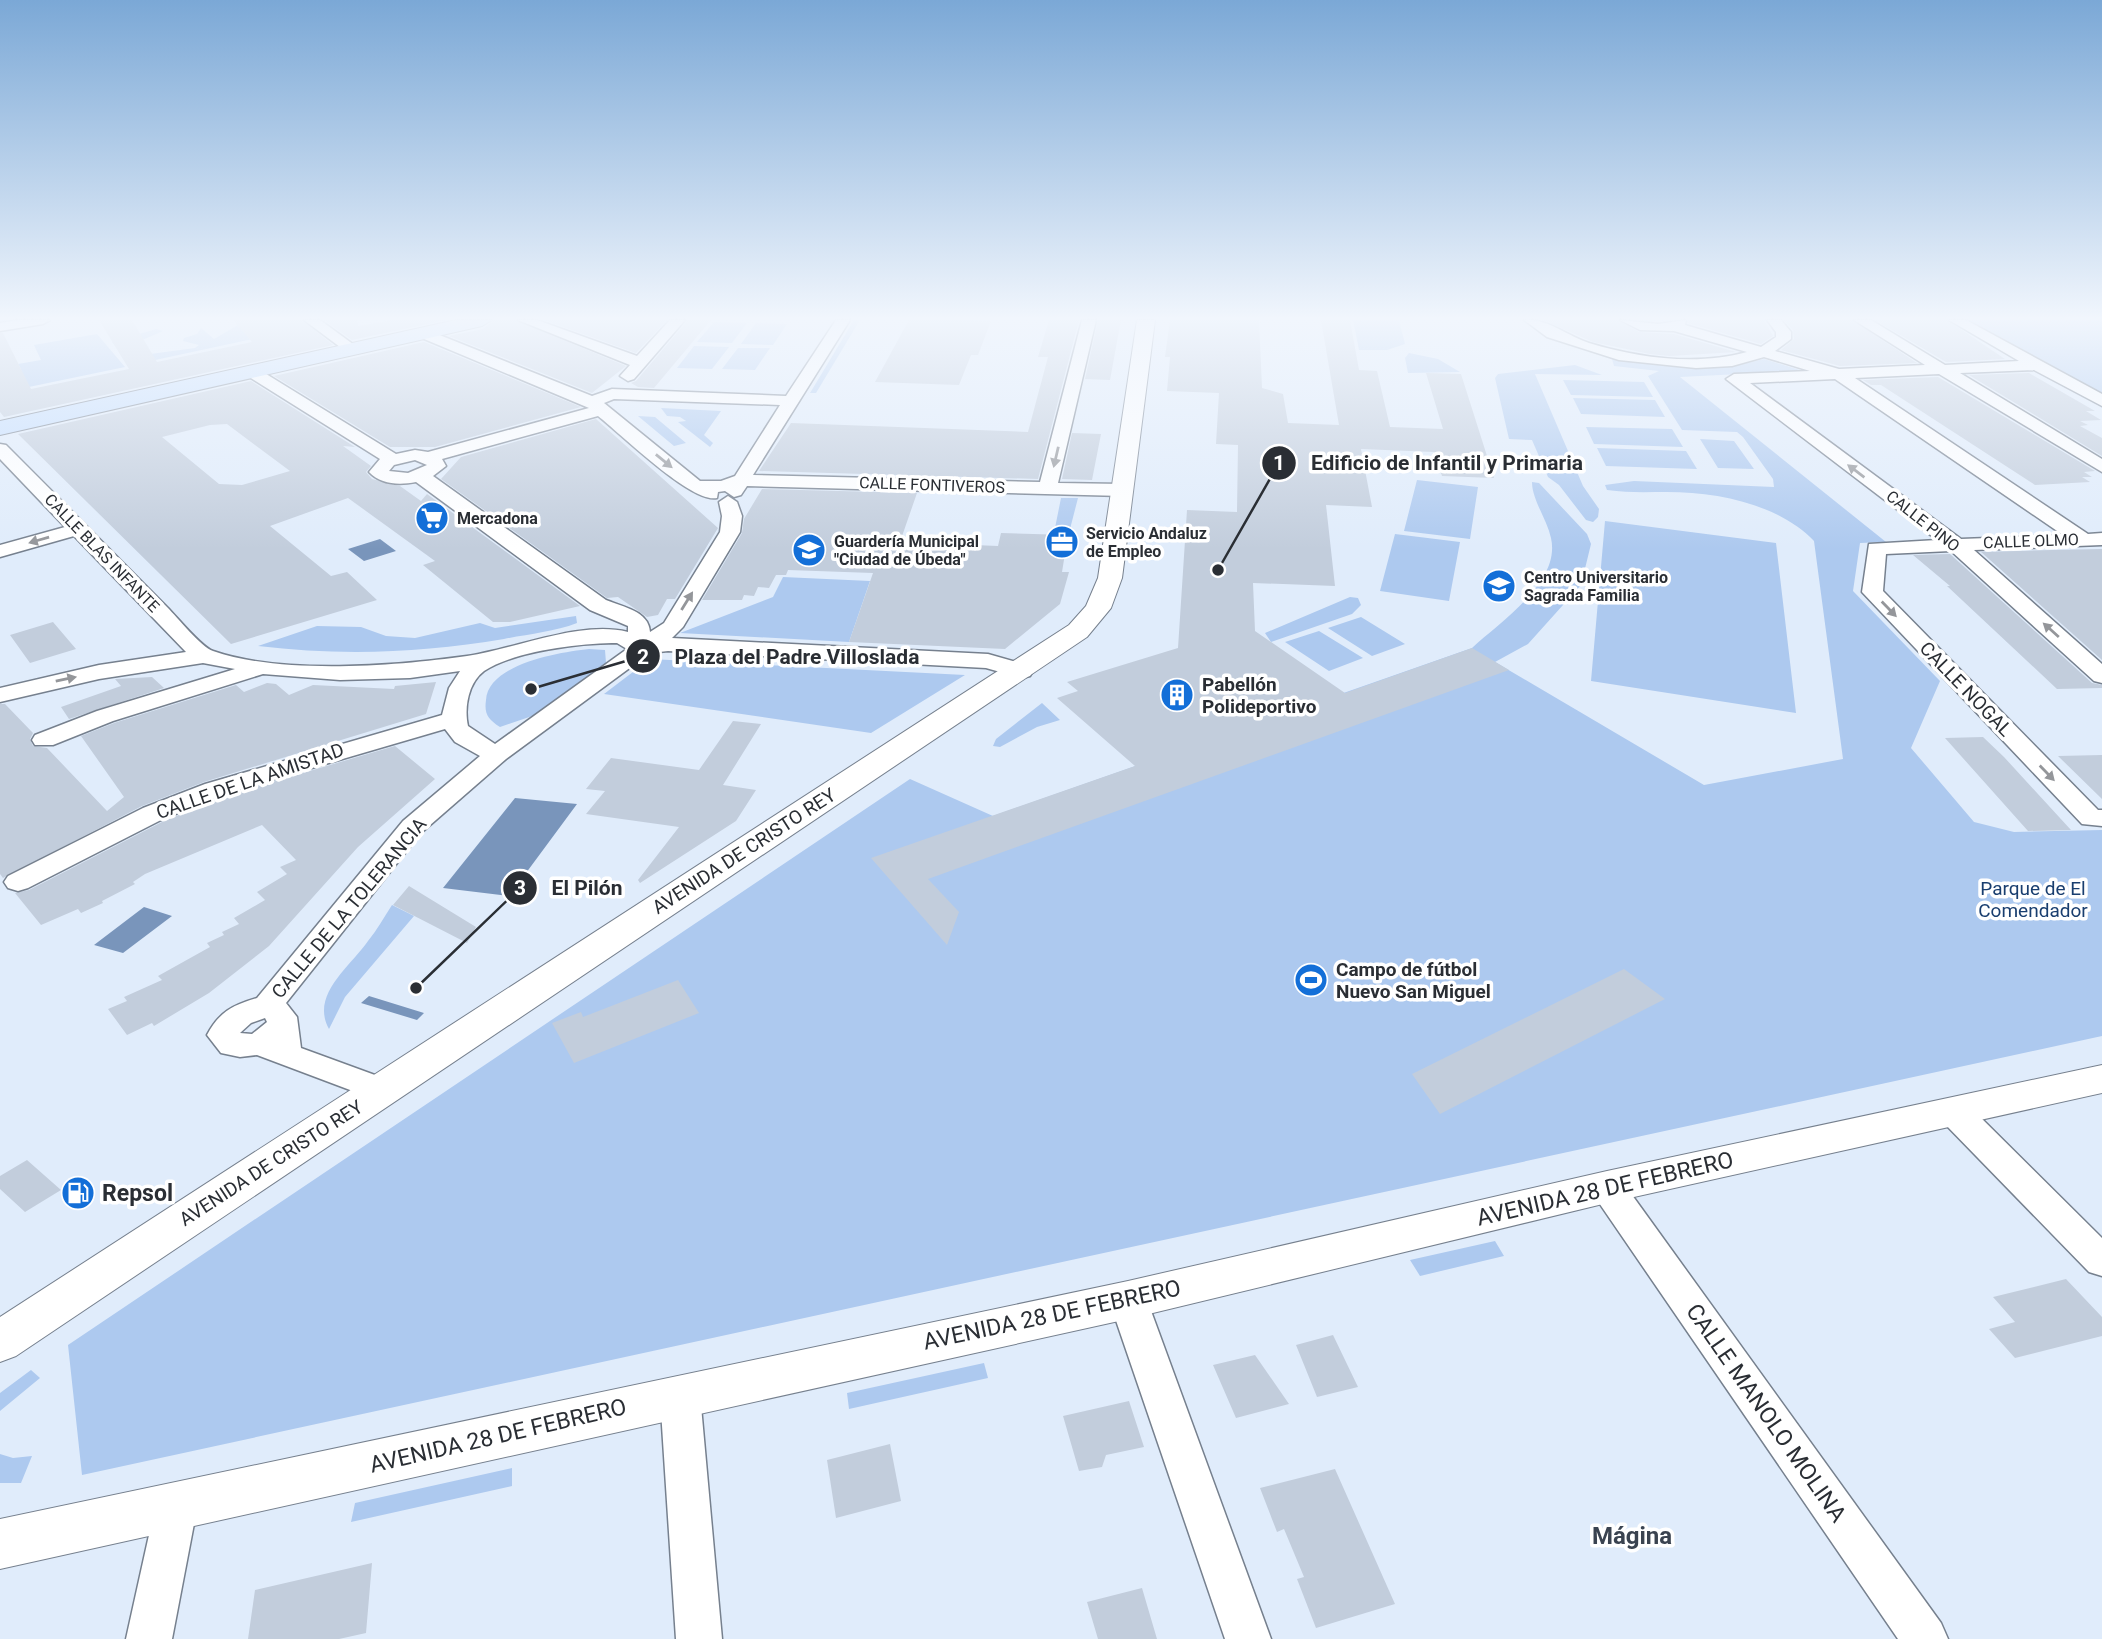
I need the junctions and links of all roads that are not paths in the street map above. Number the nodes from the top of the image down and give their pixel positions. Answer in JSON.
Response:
{"nodes":[{"id":1,"x":142,"y":396,"type":"edge"},
{"id":2,"x":291,"y":396,"type":"edge"},
{"id":3,"x":589,"y":396,"type":"edge"},
{"id":4,"x":608,"y":396,"type":"edge"},
{"id":5,"x":795,"y":396,"type":"edge"},
{"id":6,"x":1070,"y":396,"type":"edge"},
{"id":7,"x":1136,"y":396,"type":"edge"},
{"id":8,"x":1757,"y":396,"type":"edge"},
{"id":9,"x":1873,"y":396,"type":"edge"},
{"id":10,"x":1986,"y":396,"type":"edge"},
{"id":11,"x":792,"y":401,"type":"junction"},
{"id":12,"x":603,"y":402,"type":"junction"},
{"id":13,"x":0,"y":428,"type":"edge"},
{"id":14,"x":0,"y":449,"type":"edge"},
{"id":15,"x":430,"y":457,"type":"junction"},
{"id":16,"x":392,"y":459,"type":"junction"},
{"id":17,"x":2102,"y":467,"type":"edge"},
{"id":18,"x":419,"y":475,"type":"junction"},
{"id":19,"x":740,"y":480,"type":"junction"},
{"id":20,"x":696,"y":487,"type":"junction"},
{"id":21,"x":1048,"y":488,"type":"junction"},
{"id":22,"x":1124,"y":490,"type":"junction"},
{"id":23,"x":728,"y":502,"type":"junction"},
{"id":24,"x":78,"y":529,"type":"junction"},
{"id":25,"x":2092,"y":539,"type":"edge"},
{"id":26,"x":1955,"y":544,"type":"junction"},
{"id":27,"x":1876,"y":548,"type":"joint"},
{"id":28,"x":0,"y":551,"type":"edge"},
{"id":29,"x":2102,"y":552,"type":"edge"},
{"id":30,"x":598,"y":605,"type":"junction"},
{"id":31,"x":586,"y":638,"type":"junction"},
{"id":32,"x":640,"y":648,"type":"junction"},
{"id":33,"x":203,"y":656,"type":"junction"},
{"id":34,"x":493,"y":659,"type":"junction"},
{"id":35,"x":265,"y":668,"type":"junction"},
{"id":36,"x":440,"y":668,"type":"junction"},
{"id":37,"x":1021,"y":671,"type":"junction"},
{"id":38,"x":2102,"y":676,"type":"edge"},
{"id":39,"x":467,"y":677,"type":"junction"},
{"id":40,"x":0,"y":695,"type":"edge"},
{"id":41,"x":453,"y":719,"type":"junction"},
{"id":42,"x":44,"y":740,"type":"dead end"},
{"id":43,"x":497,"y":754,"type":"junction"},
{"id":44,"x":2096,"y":818,"type":"edge"},
{"id":45,"x":18,"y":882,"type":"dead end"},
{"id":46,"x":2102,"y":1079,"type":"edge"},
{"id":47,"x":382,"y":1090,"type":"junction"},
{"id":48,"x":1954,"y":1112,"type":"junction"},
{"id":49,"x":1607,"y":1187,"type":"junction"},
{"id":50,"x":2102,"y":1261,"type":"edge"},
{"id":51,"x":1128,"y":1300,"type":"junction"},
{"id":52,"x":0,"y":1342,"type":"edge"},
{"id":53,"x":680,"y":1395,"type":"junction"},
{"id":54,"x":176,"y":1508,"type":"junction"},
{"id":55,"x":0,"y":1544,"type":"edge"},
{"id":56,"x":149,"y":1639,"type":"edge"},
{"id":57,"x":699,"y":1639,"type":"edge"},
{"id":58,"x":1248,"y":1639,"type":"edge"},
{"id":59,"x":1925,"y":1639,"type":"edge"}],
"edges":[{"from":1,"to":13,"type":"main road"},
{"from":2,"to":16,"type":"street"},
{"from":3,"to":12,"type":"street"},
{"from":4,"to":12,"type":"street"},
{"from":5,"to":11,"type":"street"},
{"from":6,"to":21,"type":"street","one_way":true},
{"from":7,"to":22,"type":"street","name":"AVENIDA DE CRISTO REY"},
{"from":26,"to":8,"type":"street","name":"CALLE PINO","one_way":true},
{"from":9,"to":25,"type":"street"},
{"from":10,"to":17,"type":"street"},
{"from":11,"to":12,"type":"street"},
{"from":11,"to":19,"type":"street"},
{"from":12,"to":15,"type":"street"},
{"from":12,"to":20,"type":"street","one_way":true},
{"from":14,"to":24,"type":"street","name":"CALLE BLAS INFANTE"},
{"from":15,"to":16,"type":"street"},
{"from":15,"to":18,"type":"street"},
{"from":16,"to":18,"type":"street"},
{"from":18,"to":30,"type":"street"},
{"from":19,"to":20,"type":"street","name":"CALLE FONTIVEROS"},
{"from":19,"to":21,"type":"street","name":"CALLE FONTIVEROS"},
{"from":19,"to":23,"type":"street"},
{"from":20,"to":23,"type":"street"},
{"from":21,"to":22,"type":"street","name":"CALLE FONTIVEROS"},
{"from":22,"to":37,"type":"street","name":"AVENIDA DE CRISTO REY"},
{"from":32,"to":23,"type":"street","name":"CALLE DE LA TOLERANCIA","one_way":true},
{"from":24,"to":28,"type":"street","one_way":true},
{"from":24,"to":33,"type":"street","name":"CALLE BLAS INFANTE"},
{"from":25,"to":26,"type":"street","name":"CALLE OLMO"},
{"from":25,"to":29,"type":"street"},
{"from":26,"to":27,"type":"street","name":"CALLE OLMO"},
{"from":38,"to":26,"type":"street","name":"CALLE PINO","one_way":true},
{"from":27,"to":44,"type":"street","name":"CALLE NOGAL","one_way":true},
{"from":30,"to":31,"type":"street"},
{"from":30,"to":32,"type":"street"},
{"from":31,"to":32,"type":"street"},
{"from":31,"to":34,"type":"street"},
{"from":32,"to":37,"type":"street"},
{"from":32,"to":43,"type":"street","name":"CALLE DE LA TOLERANCIA"},
{"from":33,"to":35,"type":"street"},
{"from":40,"to":33,"type":"street","one_way":true},
{"from":34,"to":36,"type":"street"},
{"from":34,"to":39,"type":"street"},
{"from":35,"to":36,"type":"street"},
{"from":35,"to":42,"type":"street"},
{"from":36,"to":39,"type":"street"},
{"from":37,"to":47,"type":"street","name":"AVENIDA DE CRISTO REY"},
{"from":39,"to":41,"type":"street"},
{"from":41,"to":43,"type":"street"},
{"from":41,"to":45,"type":"street","name":"CALLE DE LA AMISTAD"},
{"from":43,"to":47,"type":"street","name":"CALLE DE LA TOLERANCIA"},
{"from":46,"to":48,"type":"street","name":"AVENIDA 28 DE FEBRERO"},
{"from":47,"to":52,"type":"street","name":"AVENIDA DE CRISTO REY"},
{"from":48,"to":49,"type":"street","name":"AVENIDA 28 DE FEBRERO"},
{"from":48,"to":50,"type":"street"},
{"from":49,"to":51,"type":"street","name":"AVENIDA 28 DE FEBRERO"},
{"from":49,"to":59,"type":"street","name":"CALLE MANOLO MOLINA"},
{"from":51,"to":53,"type":"street","name":"AVENIDA 28 DE FEBRERO"},
{"from":51,"to":58,"type":"street"},
{"from":53,"to":54,"type":"street","name":"AVENIDA 28 DE FEBRERO"},
{"from":53,"to":57,"type":"street"},
{"from":54,"to":55,"type":"street","name":"AVENIDA 28 DE FEBRERO"},
{"from":54,"to":56,"type":"street"}]}
